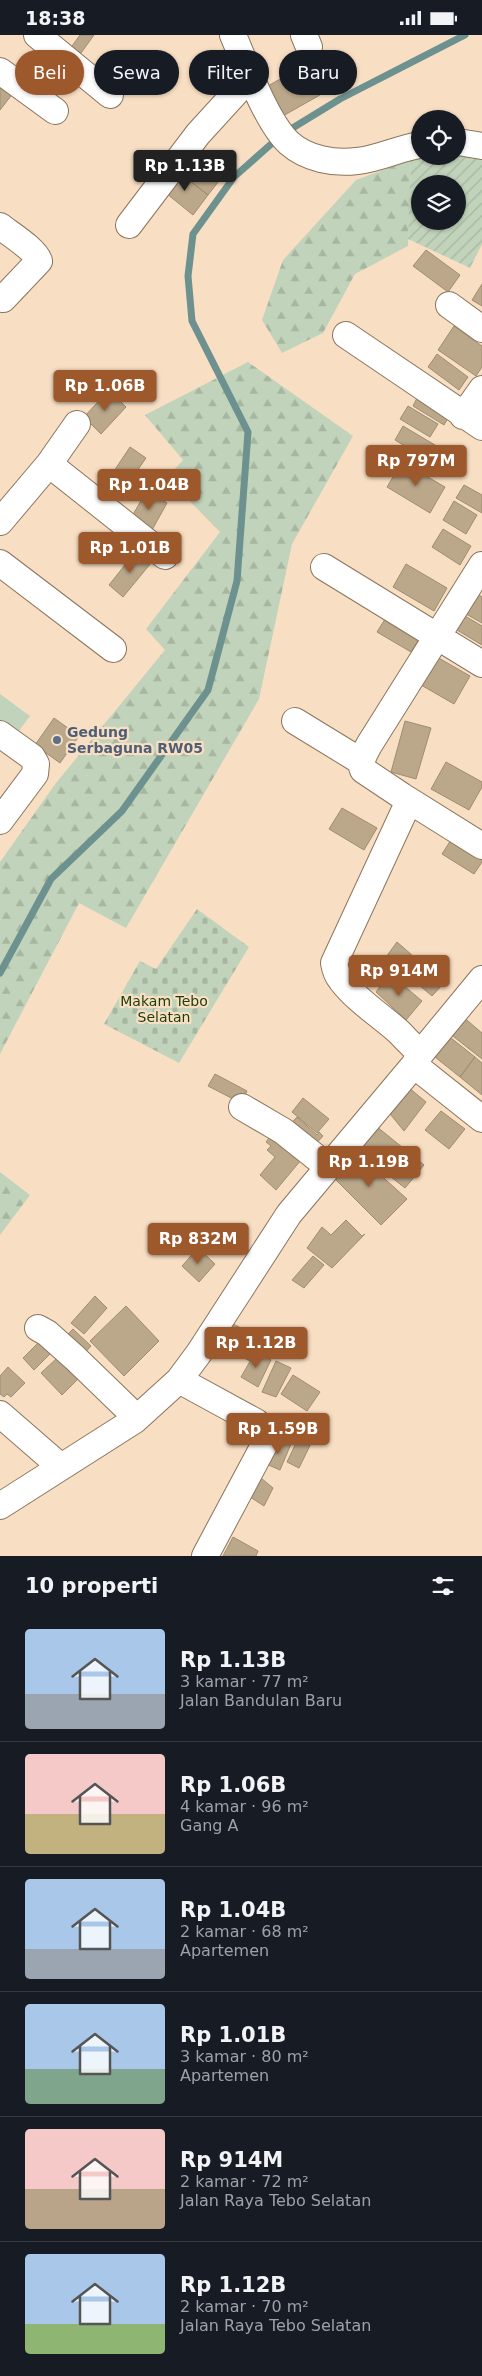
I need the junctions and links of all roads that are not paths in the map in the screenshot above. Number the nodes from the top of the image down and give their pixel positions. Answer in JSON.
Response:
{"nodes":[{"id":1,"x":37,"y":35,"type":"edge"},
{"id":2,"x":233,"y":35,"type":"edge"},
{"id":3,"x":240,"y":50,"type":"edge"},
{"id":4,"x":0,"y":71,"type":"edge"},
{"id":5,"x":94,"y":82,"type":"edge"},
{"id":6,"x":234,"y":95,"type":"edge"},
{"id":7,"x":261,"y":95,"type":"edge"},
{"id":8,"x":55,"y":111,"type":"dead end"},
{"id":9,"x":466,"y":143,"type":"edge"},
{"id":10,"x":482,"y":146,"type":"edge"},
{"id":11,"x":411,"y":147,"type":"edge"},
{"id":12,"x":130,"y":225,"type":"dead end"},
{"id":13,"x":0,"y":226,"type":"edge"},
{"id":14,"x":3,"y":299,"type":"dead end"},
{"id":15,"x":449,"y":305,"type":"dead end"},
{"id":16,"x":482,"y":329,"type":"edge"},
{"id":17,"x":346,"y":335,"type":"dead end"},
{"id":18,"x":482,"y":389,"type":"edge"},
{"id":19,"x":473,"y":421,"type":"edge"},
{"id":20,"x":77,"y":424,"type":"dead end"},
{"id":21,"x":49,"y":463,"type":"junction"},
{"id":22,"x":0,"y":522,"type":"edge"},
{"id":23,"x":165,"y":556,"type":"dead end"},
{"id":24,"x":0,"y":563,"type":"edge"},
{"id":25,"x":482,"y":565,"type":"edge"},
{"id":26,"x":324,"y":567,"type":"dead end"},
{"id":27,"x":436,"y":635,"type":"junction"},
{"id":28,"x":113,"y":649,"type":"dead end"},
{"id":29,"x":482,"y":664,"type":"edge"},
{"id":30,"x":295,"y":721,"type":"dead end"},
{"id":31,"x":0,"y":734,"type":"edge"},
{"id":32,"x":362,"y":762,"type":"junction"},
{"id":33,"x":410,"y":801,"type":"junction"},
{"id":34,"x":0,"y":821,"type":"edge"},
{"id":35,"x":482,"y":846,"type":"edge"},
{"id":36,"x":482,"y":979,"type":"edge"},
{"id":37,"x":418,"y":1059,"type":"junction"},
{"id":38,"x":242,"y":1107,"type":"dead end"},
{"id":39,"x":482,"y":1119,"type":"edge"},
{"id":40,"x":327,"y":1167,"type":"junction"},
{"id":41,"x":38,"y":1328,"type":"dead end"},
{"id":42,"x":179,"y":1380,"type":"junction"},
{"id":43,"x":0,"y":1414,"type":"edge"},
{"id":44,"x":137,"y":1418,"type":"junction"},
{"id":45,"x":61,"y":1467,"type":"junction"},
{"id":46,"x":0,"y":1506,"type":"edge"},
{"id":47,"x":205,"y":1556,"type":"edge"}],
"edges":[{"from":1,"to":5,"type":"street"},
{"from":2,"to":3,"type":"street"},
{"from":4,"to":8,"type":"street"},
{"from":6,"to":12,"type":"street"},
{"from":7,"to":11,"type":"street"},
{"from":9,"to":10,"type":"street"},
{"from":13,"to":14,"type":"street"},
{"from":15,"to":16,"type":"street"},
{"from":17,"to":19,"type":"street"},
{"from":18,"to":19,"type":"street"},
{"from":20,"to":21,"type":"street"},
{"from":21,"to":22,"type":"street"},
{"from":21,"to":23,"type":"street"},
{"from":24,"to":28,"type":"street"},
{"from":25,"to":27,"type":"street"},
{"from":26,"to":27,"type":"street"},
{"from":27,"to":29,"type":"street"},
{"from":27,"to":32,"type":"street"},
{"from":30,"to":32,"type":"street"},
{"from":31,"to":34,"type":"street"},
{"from":32,"to":33,"type":"street"},
{"from":33,"to":35,"type":"street"},
{"from":33,"to":37,"type":"street"},
{"from":36,"to":37,"type":"street"},
{"from":37,"to":39,"type":"street"},
{"from":37,"to":40,"type":"street"},
{"from":38,"to":40,"type":"street"},
{"from":40,"to":42,"type":"street"},
{"from":41,"to":44,"type":"street"},
{"from":42,"to":44,"type":"street"},
{"from":42,"to":47,"type":"street"},
{"from":43,"to":45,"type":"street"},
{"from":44,"to":45,"type":"street"},
{"from":45,"to":46,"type":"street"}]}
